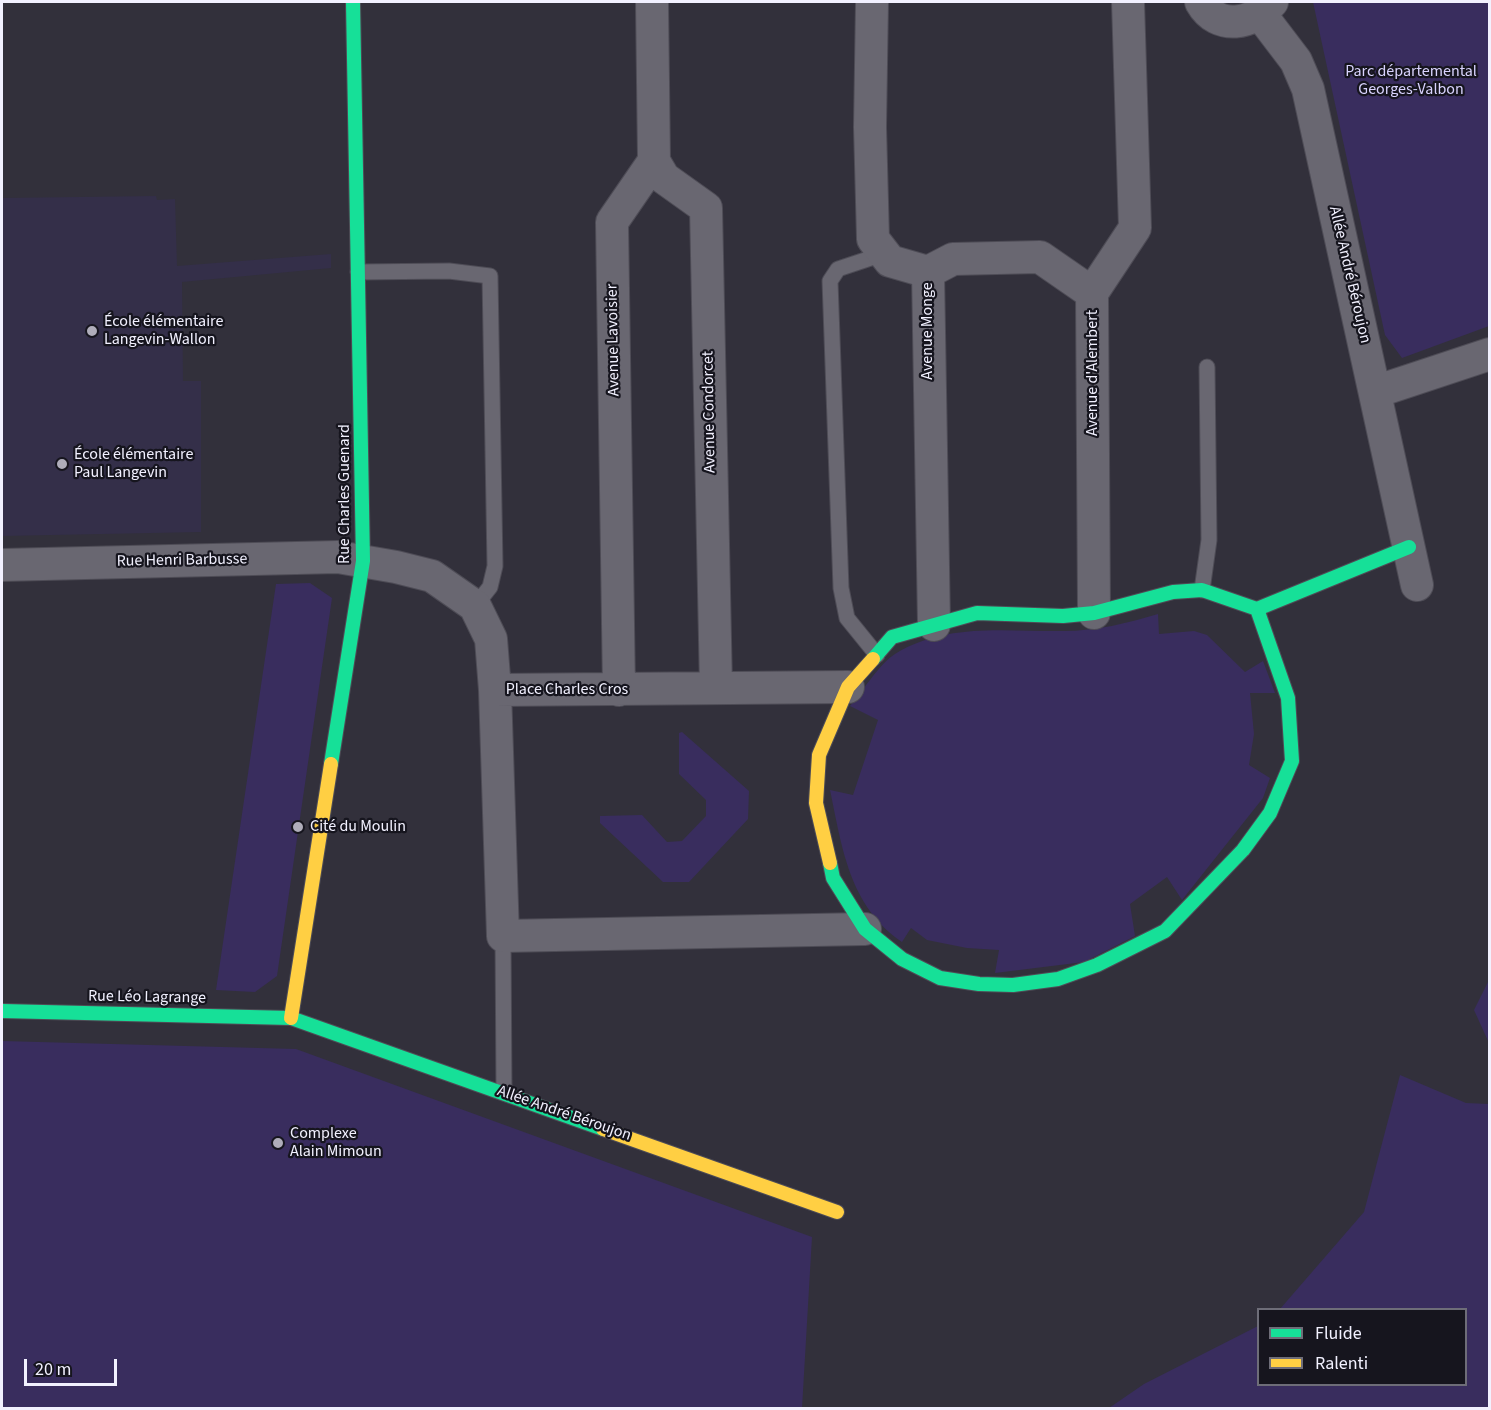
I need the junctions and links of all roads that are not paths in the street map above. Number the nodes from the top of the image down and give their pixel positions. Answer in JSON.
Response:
{"nodes":[{"id":1,"x":353,"y":2,"type":"edge"},
{"id":2,"x":652,"y":2,"type":"edge"},
{"id":3,"x":872,"y":2,"type":"edge"},
{"id":4,"x":1128,"y":2,"type":"edge"},
{"id":5,"x":1201,"y":2,"type":"edge"},
{"id":6,"x":1266,"y":8,"type":"edge"},
{"id":7,"x":654,"y":161,"type":"junction"},
{"id":8,"x":883,"y":254,"type":"junction"},
{"id":9,"x":358,"y":272,"type":"junction"},
{"id":10,"x":928,"y":272,"type":"junction"},
{"id":11,"x":1092,"y":293,"type":"junction"},
{"id":12,"x":1490,"y":354,"type":"edge"},
{"id":13,"x":1207,"y":367,"type":"dead end"},
{"id":14,"x":1375,"y":392,"type":"junction"},
{"id":15,"x":1409,"y":547,"type":"junction"},
{"id":16,"x":363,"y":561,"type":"junction"},
{"id":17,"x":2,"y":566,"type":"edge"},
{"id":18,"x":1417,"y":585,"type":"dead end"},
{"id":19,"x":1202,"y":590,"type":"junction"},
{"id":20,"x":475,"y":606,"type":"junction"},
{"id":21,"x":1257,"y":609,"type":"junction"},
{"id":22,"x":1094,"y":614,"type":"junction"},
{"id":23,"x":934,"y":625,"type":"junction"},
{"id":24,"x":877,"y":655,"type":"junction"},
{"id":25,"x":716,"y":687,"type":"junction"},
{"id":26,"x":848,"y":687,"type":"junction"},
{"id":27,"x":495,"y":690,"type":"junction"},
{"id":28,"x":619,"y":690,"type":"junction"},
{"id":29,"x":865,"y":929,"type":"junction"},
{"id":30,"x":503,"y":936,"type":"junction"},
{"id":31,"x":2,"y":1011,"type":"edge"},
{"id":32,"x":291,"y":1018,"type":"junction"},
{"id":33,"x":504,"y":1093,"type":"junction"},
{"id":34,"x":837,"y":1212,"type":"dead end"}],
"edges":[{"from":1,"to":9,"type":"street","name":"Rue Charles Guenard"},
{"from":2,"to":7,"type":"street"},
{"from":3,"to":8,"type":"street"},
{"from":4,"to":11,"type":"street","name":"Avenue d'Alembert"},
{"from":5,"to":6,"type":"street"},
{"from":6,"to":14,"type":"street","name":"Allée André Béroujon"},
{"from":7,"to":25,"type":"street","name":"Avenue Condorcet"},
{"from":7,"to":28,"type":"street","name":"Avenue Lavoisier"},
{"from":8,"to":10,"type":"street","name":"Avenue Monge"},
{"from":8,"to":24,"type":"lane"},
{"from":9,"to":16,"type":"street","name":"Rue Charles Guenard"},
{"from":9,"to":20,"type":"lane"},
{"from":10,"to":11,"type":"street"},
{"from":10,"to":23,"type":"street","name":"Avenue Monge"},
{"from":11,"to":22,"type":"street","name":"Avenue d'Alembert"},
{"from":12,"to":14,"type":"street"},
{"from":13,"to":19,"type":"lane"},
{"from":14,"to":15,"type":"street","name":"Allée André Béroujon"},
{"from":15,"to":18,"type":"street","name":"Allée André Béroujon"},
{"from":15,"to":21,"type":"street"},
{"from":16,"to":17,"type":"street","name":"Rue Henri Barbusse"},
{"from":16,"to":20,"type":"street","name":"Rue Henri Barbusse"},
{"from":16,"to":32,"type":"street","name":"Rue Charles Guenard"},
{"from":19,"to":21,"type":"street"},
{"from":19,"to":22,"type":"street"},
{"from":20,"to":27,"type":"street"},
{"from":21,"to":29,"type":"street"},
{"from":22,"to":23,"type":"street"},
{"from":23,"to":24,"type":"street"},
{"from":24,"to":26,"type":"street"},
{"from":25,"to":26,"type":"street","name":"Place Charles Cros"},
{"from":25,"to":28,"type":"street","name":"Place Charles Cros"},
{"from":26,"to":29,"type":"street"},
{"from":27,"to":28,"type":"street","name":"Place Charles Cros"},
{"from":27,"to":30,"type":"street","name":"Place Charles Cros"},
{"from":29,"to":30,"type":"street"},
{"from":30,"to":33,"type":"lane"},
{"from":31,"to":32,"type":"street","name":"Rue Léo Lagrange"},
{"from":32,"to":33,"type":"street","name":"Allée André Béroujon"},
{"from":33,"to":34,"type":"street","name":"Allée André Béroujon"}]}
